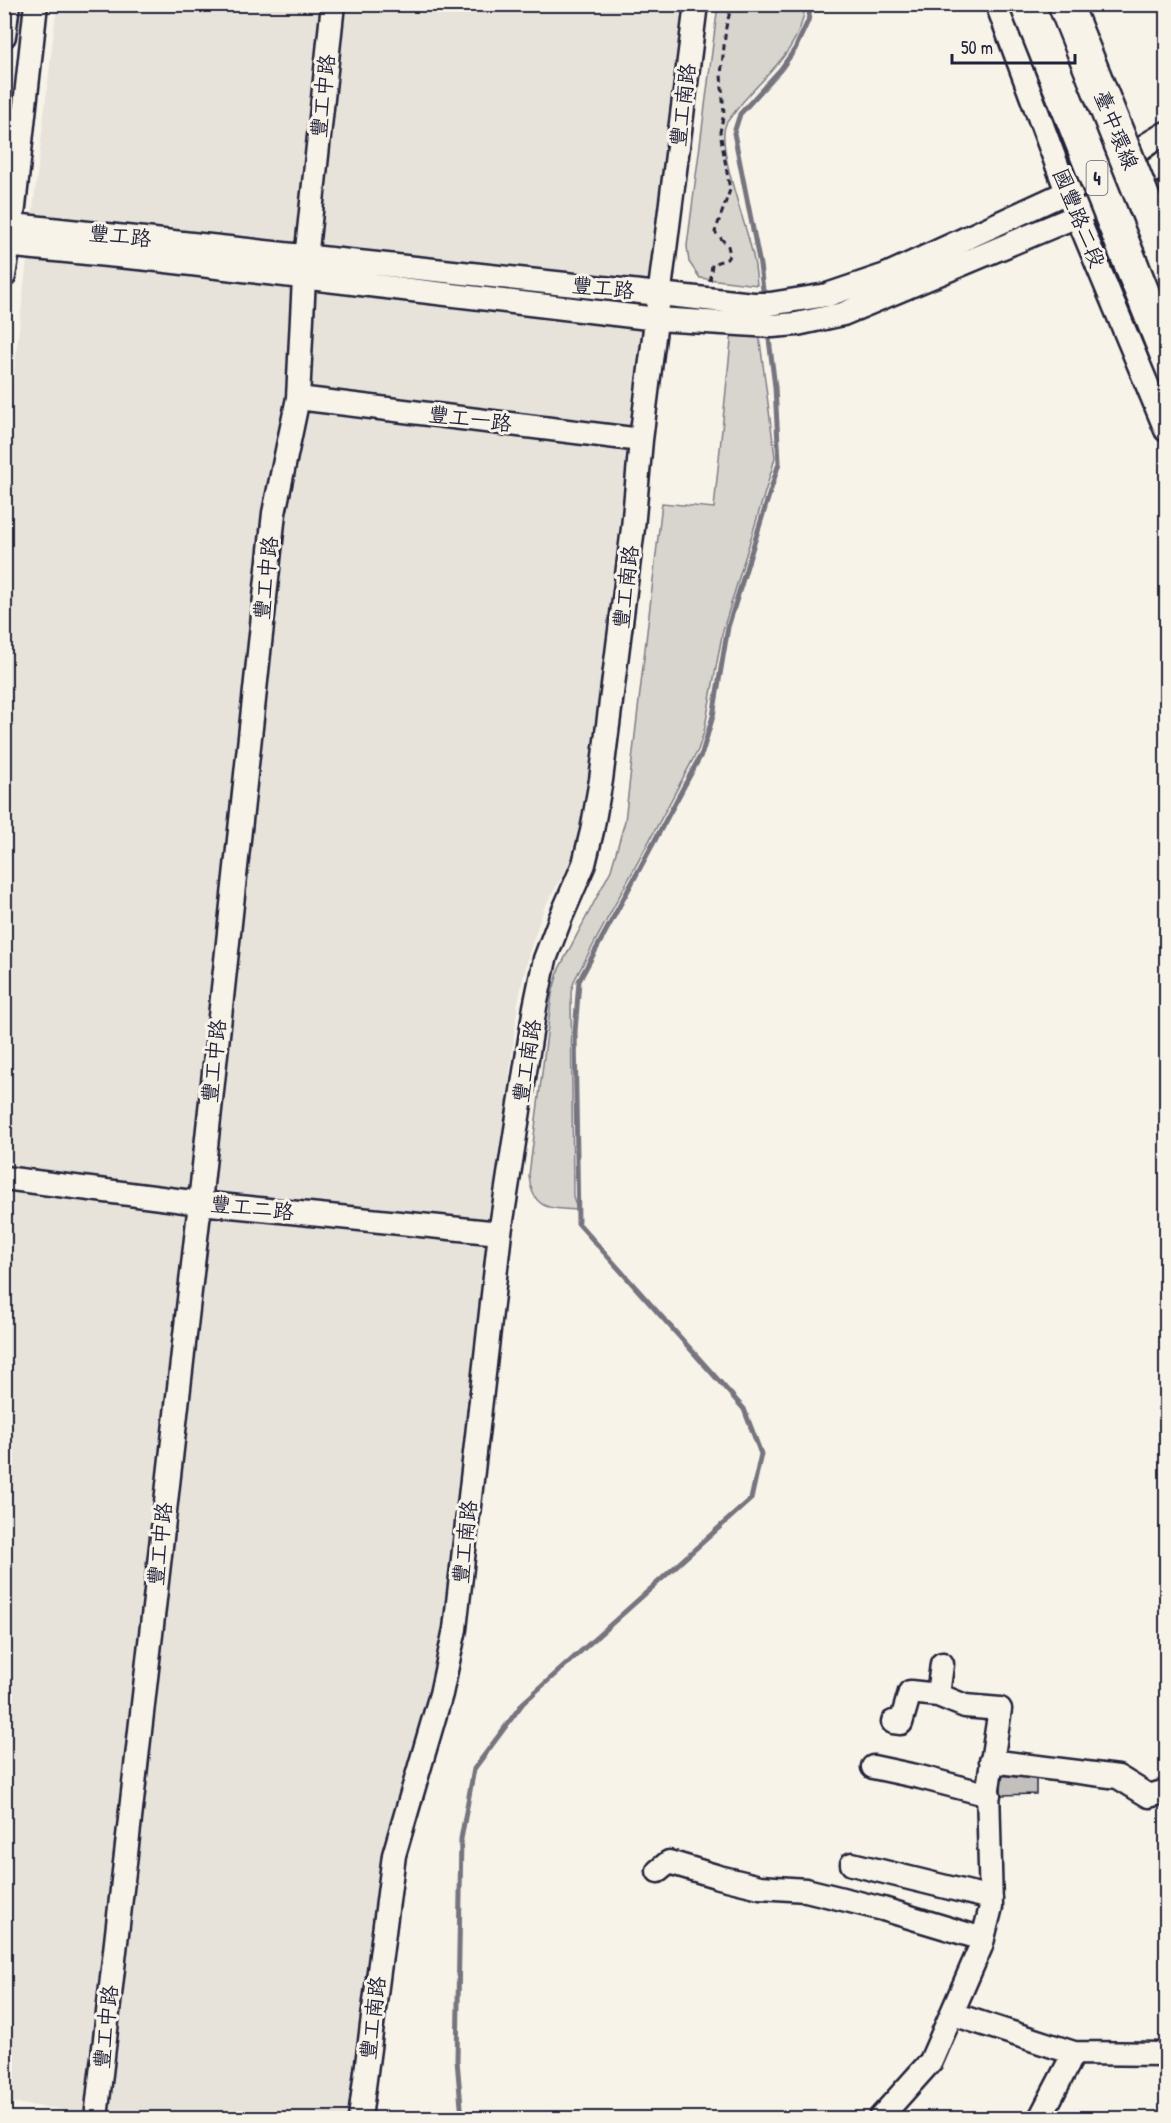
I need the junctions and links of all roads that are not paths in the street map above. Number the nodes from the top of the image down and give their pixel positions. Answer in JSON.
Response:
{"nodes":[{"id":1,"x":8,"y":4,"type":"edge"},
{"id":2,"x":36,"y":4,"type":"edge"},
{"id":3,"x":333,"y":4,"type":"edge"},
{"id":4,"x":696,"y":4,"type":"edge"},
{"id":5,"x":997,"y":4,"type":"edge"},
{"id":6,"x":1027,"y":4,"type":"edge"},
{"id":7,"x":1065,"y":4,"type":"edge"},
{"id":8,"x":1082,"y":4,"type":"edge"},
{"id":9,"x":4,"y":36,"type":"edge"},
{"id":10,"x":1167,"y":133,"type":"edge"},
{"id":11,"x":1135,"y":152,"type":"junction"},
{"id":12,"x":1167,"y":161,"type":"edge"},
{"id":13,"x":1145,"y":177,"type":"junction"},
{"id":14,"x":1067,"y":192,"type":"junction"},
{"id":15,"x":1077,"y":216,"type":"junction"},
{"id":16,"x":1167,"y":231,"type":"edge"},
{"id":17,"x":7,"y":235,"type":"edge"},
{"id":18,"x":1167,"y":256,"type":"edge"},
{"id":19,"x":306,"y":267,"type":"junction"},
{"id":20,"x":4,"y":276,"type":"edge"},
{"id":21,"x":659,"y":294,"type":"junction"},
{"id":22,"x":762,"y":315,"type":"junction"},
{"id":23,"x":657,"y":319,"type":"junction"},
{"id":24,"x":1167,"y":352,"type":"edge"},
{"id":25,"x":298,"y":398,"type":"junction"},
{"id":26,"x":1167,"y":430,"type":"edge"},
{"id":27,"x":641,"y":440,"type":"junction"},
{"id":28,"x":4,"y":1178,"type":"edge"},
{"id":29,"x":200,"y":1203,"type":"junction"},
{"id":30,"x":500,"y":1233,"type":"junction"},
{"id":31,"x":942,"y":1664,"type":"dead end"},
{"id":32,"x":938,"y":1695,"type":"junction"},
{"id":33,"x":893,"y":1722,"type":"dead end"},
{"id":34,"x":992,"y":1761,"type":"junction"},
{"id":35,"x":873,"y":1767,"type":"dead end"},
{"id":36,"x":1167,"y":1791,"type":"edge"},
{"id":37,"x":988,"y":1795,"type":"junction"},
{"id":38,"x":852,"y":1864,"type":"dead end"},
{"id":39,"x":658,"y":1871,"type":"dead end"},
{"id":40,"x":991,"y":1898,"type":"junction"},
{"id":41,"x":983,"y":1939,"type":"junction"},
{"id":42,"x":953,"y":2013,"type":"junction"},
{"id":43,"x":1074,"y":2053,"type":"junction"},
{"id":44,"x":1167,"y":2054,"type":"edge"},
{"id":45,"x":96,"y":2118,"type":"edge"},
{"id":46,"x":360,"y":2118,"type":"edge"},
{"id":47,"x":880,"y":2118,"type":"edge"},
{"id":48,"x":1040,"y":2118,"type":"edge"}],
"edges":[{"from":1,"to":9,"type":"street"},
{"from":2,"to":17,"type":"street"},
{"from":3,"to":19,"type":"street","name":"豐工中路"},
{"from":4,"to":21,"type":"street","name":"豐工南路"},
{"from":5,"to":14,"type":"street","name":"國豐路二段"},
{"from":6,"to":24,"type":"highway","name":"臺中環線","number":"4","bridge":true},
{"from":7,"to":18,"type":"highway","name":"臺中環線","number":"4","bridge":true},
{"from":8,"to":11,"type":"street"},
{"from":10,"to":11,"type":"street","name":"豐工路"},
{"from":11,"to":13,"type":"street"},
{"from":11,"to":14,"type":"street","name":"豐工路"},
{"from":12,"to":13,"type":"street","name":"豐工路"},
{"from":13,"to":15,"type":"street","name":"豐工路"},
{"from":13,"to":16,"type":"street"},
{"from":14,"to":15,"type":"street","name":"國豐路二段"},
{"from":14,"to":22,"type":"street","name":"豐工路"},
{"from":15,"to":22,"type":"street","name":"豐工路"},
{"from":15,"to":26,"type":"street","name":"國豐路二段"},
{"from":17,"to":19,"type":"street","name":"豐工路"},
{"from":17,"to":20,"type":"street"},
{"from":19,"to":21,"type":"street","name":"豐工路"},
{"from":19,"to":23,"type":"street","name":"豐工路"},
{"from":19,"to":25,"type":"street","name":"豐工中路"},
{"from":21,"to":22,"type":"street","name":"豐工路"},
{"from":21,"to":23,"type":"street","name":"豐工南路"},
{"from":22,"to":23,"type":"street","name":"豐工路"},
{"from":23,"to":27,"type":"street","name":"豐工南路"},
{"from":25,"to":27,"type":"street","name":"豐工一路"},
{"from":25,"to":29,"type":"street","name":"豐工中路"},
{"from":27,"to":30,"type":"street","name":"豐工南路"},
{"from":28,"to":29,"type":"street","name":"豐工二路"},
{"from":29,"to":30,"type":"street","name":"豐工二路"},
{"from":29,"to":45,"type":"street","name":"豐工中路"},
{"from":30,"to":46,"type":"street","name":"豐工南路"},
{"from":31,"to":32,"type":"street"},
{"from":32,"to":33,"type":"street"},
{"from":32,"to":34,"type":"street"},
{"from":34,"to":36,"type":"street"},
{"from":34,"to":37,"type":"street"},
{"from":35,"to":37,"type":"street"},
{"from":37,"to":40,"type":"street"},
{"from":38,"to":40,"type":"street"},
{"from":39,"to":41,"type":"street"},
{"from":40,"to":41,"type":"street"},
{"from":41,"to":42,"type":"street"},
{"from":42,"to":43,"type":"street"},
{"from":42,"to":47,"type":"street"},
{"from":43,"to":44,"type":"street"},
{"from":43,"to":48,"type":"street"}]}
